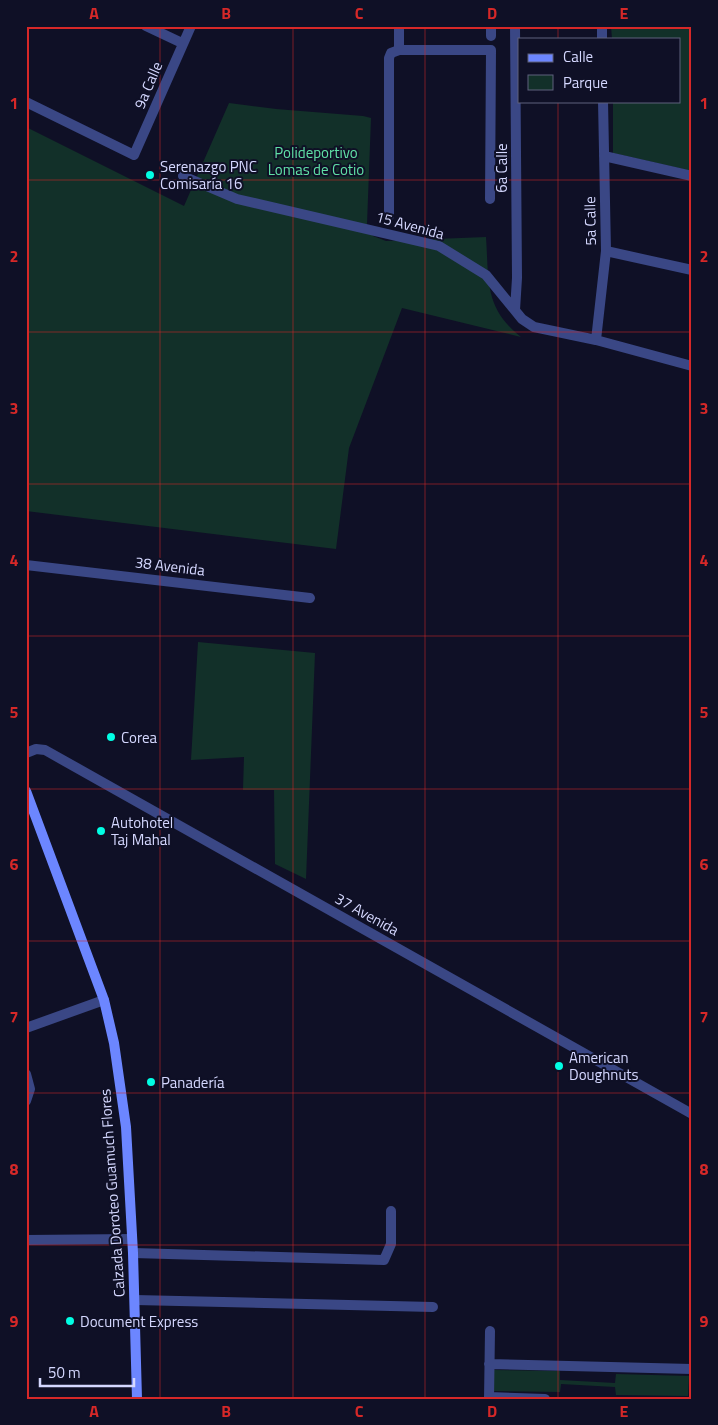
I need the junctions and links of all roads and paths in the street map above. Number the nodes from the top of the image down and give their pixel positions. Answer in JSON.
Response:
{"nodes":[{"id":1,"x":146,"y":26,"type":"edge"},
{"id":2,"x":191,"y":26,"type":"edge"},
{"id":3,"x":399,"y":26,"type":"edge"},
{"id":4,"x":515,"y":26,"type":"edge"},
{"id":5,"x":182,"y":44,"type":"junction"},
{"id":6,"x":399,"y":50,"type":"junction"},
{"id":7,"x":26,"y":102,"type":"edge"},
{"id":8,"x":603,"y":102,"type":"edge"},
{"id":9,"x":604,"y":156,"type":"junction"},
{"id":10,"x":183,"y":176,"type":"dead end"},
{"id":11,"x":692,"y":176,"type":"edge"},
{"id":12,"x":490,"y":199,"type":"dead end"},
{"id":13,"x":389,"y":216,"type":"dead end"},
{"id":14,"x":606,"y":251,"type":"junction"},
{"id":15,"x":692,"y":270,"type":"edge"},
{"id":16,"x":515,"y":310,"type":"junction"},
{"id":17,"x":596,"y":340,"type":"junction"},
{"id":18,"x":692,"y":366,"type":"edge"},
{"id":19,"x":26,"y":565,"type":"edge"},
{"id":20,"x":310,"y":598,"type":"dead end"},
{"id":21,"x":26,"y":753,"type":"edge"},
{"id":22,"x":26,"y":791,"type":"edge"},
{"id":23,"x":104,"y":1000,"type":"junction"},
{"id":24,"x":26,"y":1028,"type":"edge"},
{"id":25,"x":26,"y":1074,"type":"edge"},
{"id":26,"x":26,"y":1101,"type":"edge"},
{"id":27,"x":692,"y":1114,"type":"edge"},
{"id":28,"x":392,"y":1211,"type":"dead end"},
{"id":29,"x":132,"y":1239,"type":"junction"},
{"id":30,"x":26,"y":1240,"type":"edge"},
{"id":31,"x":133,"y":1253,"type":"junction"},
{"id":32,"x":135,"y":1300,"type":"junction"},
{"id":33,"x":434,"y":1307,"type":"dead end"},
{"id":34,"x":490,"y":1331,"type":"dead end"},
{"id":35,"x":489,"y":1364,"type":"junction"},
{"id":36,"x":692,"y":1369,"type":"edge"},
{"id":37,"x":489,"y":1398,"type":"edge"},
{"id":38,"x":136,"y":1399,"type":"edge"},
{"id":39,"x":545,"y":1399,"type":"edge"}],
"edges":[{"from":1,"to":5,"type":"street"},
{"from":2,"to":5,"type":"street","name":"9a Calle"},
{"from":3,"to":6,"type":"street"},
{"from":4,"to":16,"type":"street","name":"6a Calle"},
{"from":5,"to":7,"type":"street","name":"9a Calle"},
{"from":6,"to":12,"type":"street","name":"6a Calle"},
{"from":6,"to":13,"type":"street"},
{"from":8,"to":9,"type":"street","name":"5a Calle"},
{"from":9,"to":11,"type":"street"},
{"from":9,"to":14,"type":"street","name":"5a Calle"},
{"from":10,"to":16,"type":"street","name":"15 Avenida"},
{"from":14,"to":15,"type":"street"},
{"from":14,"to":17,"type":"street","name":"5a Calle"},
{"from":16,"to":17,"type":"street","name":"15 Avenida"},
{"from":17,"to":18,"type":"street","name":"15 Avenida"},
{"from":19,"to":20,"type":"street","name":"38 Avenida"},
{"from":21,"to":27,"type":"street","name":"37 Avenida"},
{"from":22,"to":23,"type":"main road","name":"Calzada Doroteo Guamuch Flores"},
{"from":23,"to":24,"type":"street"},
{"from":23,"to":29,"type":"main road","name":"Calzada Doroteo Guamuch Flores"},
{"from":25,"to":26,"type":"street"},
{"from":28,"to":31,"type":"street"},
{"from":29,"to":30,"type":"street"},
{"from":29,"to":31,"type":"main road","name":"Calzada Doroteo Guamuch Flores"},
{"from":31,"to":32,"type":"main road","name":"Calzada Doroteo Guamuch Flores"},
{"from":32,"to":33,"type":"street"},
{"from":32,"to":38,"type":"main road","name":"Calzada Doroteo Guamuch Flores"},
{"from":34,"to":35,"type":"street"},
{"from":35,"to":36,"type":"street"},
{"from":35,"to":37,"type":"street"},
{"from":37,"to":39,"type":"street"}]}
